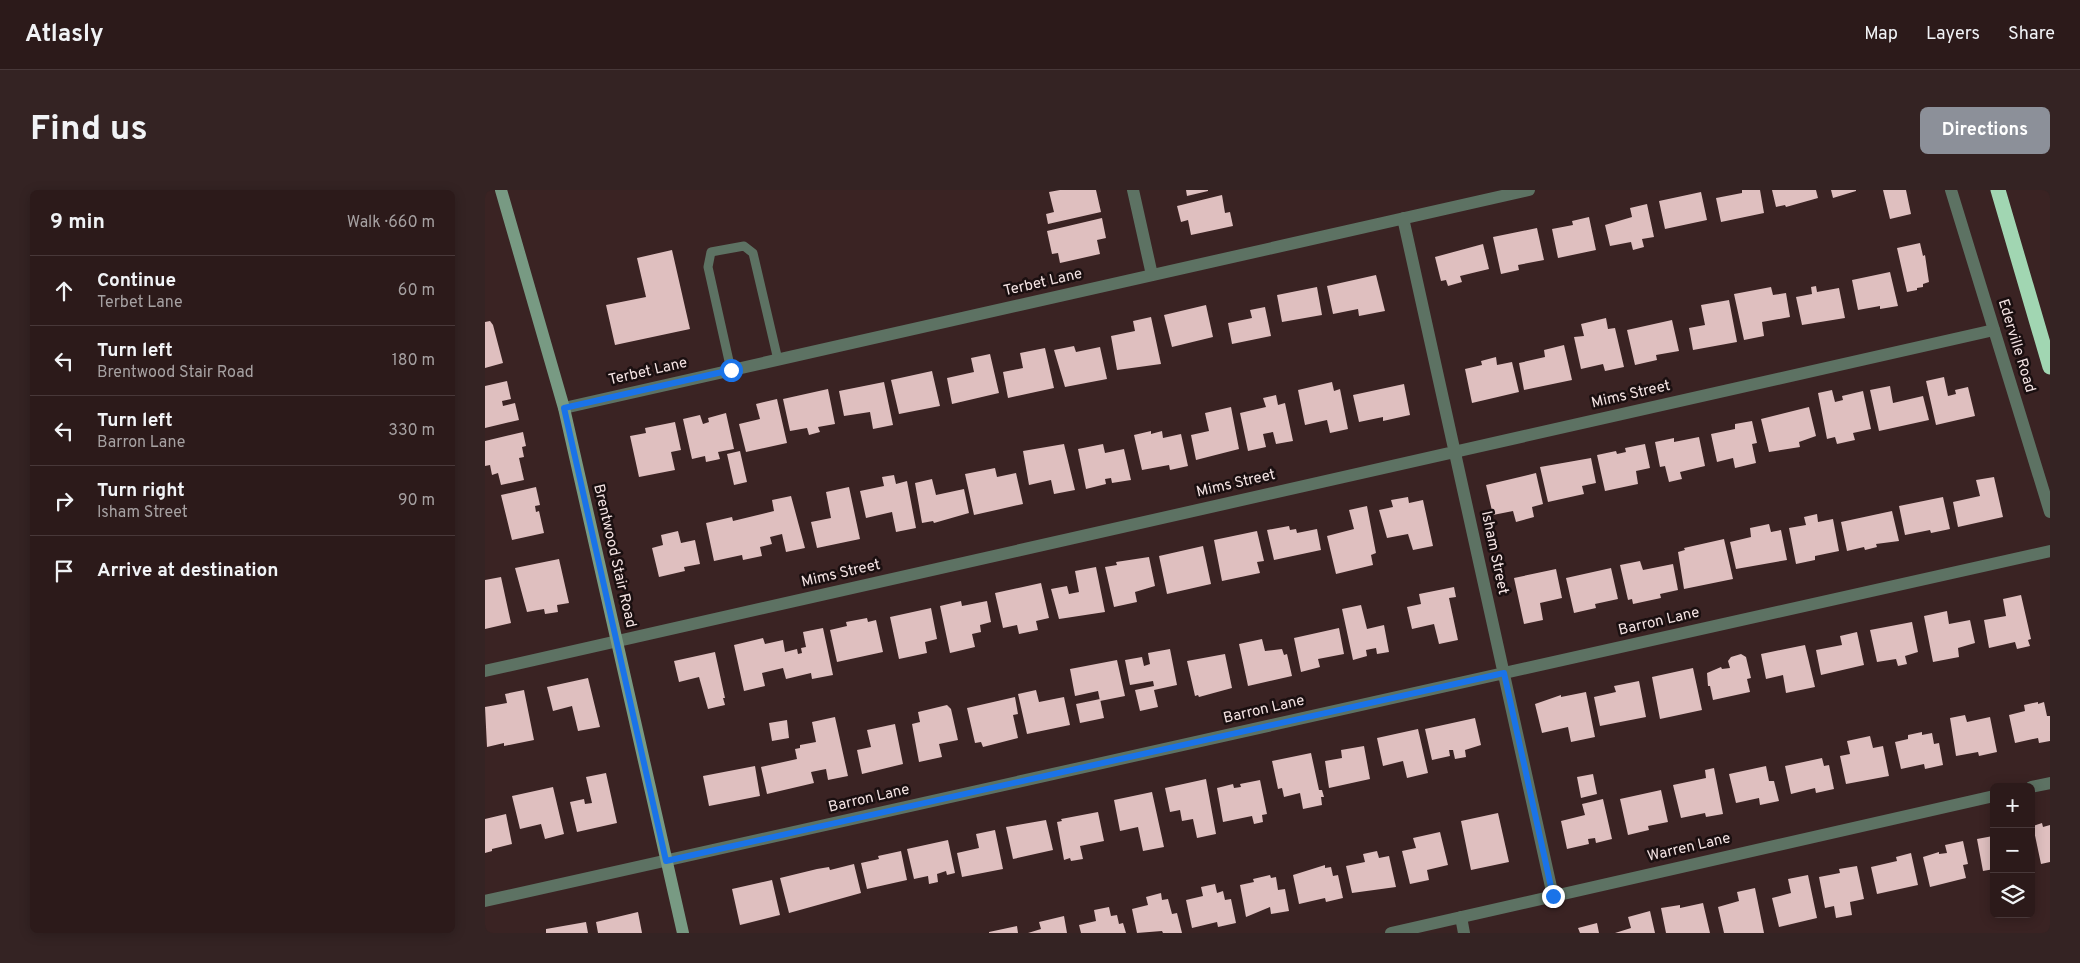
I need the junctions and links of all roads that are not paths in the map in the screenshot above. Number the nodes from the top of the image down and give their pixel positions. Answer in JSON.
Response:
{"nodes":[{"id":1,"x":501,"y":190,"type":"edge"},
{"id":2,"x":1133,"y":190,"type":"edge"},
{"id":3,"x":1529,"y":190,"type":"edge"},
{"id":4,"x":1951,"y":190,"type":"edge"},
{"id":5,"x":1998,"y":190,"type":"edge"},
{"id":6,"x":1403,"y":218,"type":"junction"},
{"id":7,"x":1152,"y":275,"type":"junction"},
{"id":8,"x":1994,"y":330,"type":"junction"},
{"id":9,"x":778,"y":360,"type":"junction"},
{"id":10,"x":2050,"y":367,"type":"edge"},
{"id":11,"x":731,"y":370,"type":"junction"},
{"id":12,"x":564,"y":408,"type":"junction"},
{"id":13,"x":1455,"y":452,"type":"junction"},
{"id":14,"x":2050,"y":512,"type":"edge"},
{"id":15,"x":2050,"y":551,"type":"edge"},
{"id":16,"x":616,"y":641,"type":"junction"},
{"id":17,"x":485,"y":670,"type":"edge"},
{"id":18,"x":1504,"y":673,"type":"junction"},
{"id":19,"x":2050,"y":783,"type":"edge"},
{"id":20,"x":2035,"y":786,"type":"edge"},
{"id":21,"x":1990,"y":797,"type":"edge"},
{"id":22,"x":666,"y":861,"type":"junction"},
{"id":23,"x":1553,"y":896,"type":"junction"},
{"id":24,"x":485,"y":901,"type":"edge"},
{"id":25,"x":1461,"y":917,"type":"junction"},
{"id":26,"x":683,"y":933,"type":"edge"},
{"id":27,"x":1391,"y":933,"type":"edge"},
{"id":28,"x":1464,"y":933,"type":"edge"}],
"edges":[{"from":1,"to":12,"type":"main road","name":"Brentwood Stair Road"},
{"from":2,"to":7,"type":"street"},
{"from":3,"to":6,"type":"street","name":"Terbet Lane"},
{"from":4,"to":8,"type":"street","name":"Ederville Road"},
{"from":5,"to":10,"type":"highway"},
{"from":6,"to":7,"type":"street","name":"Terbet Lane"},
{"from":6,"to":13,"type":"street","name":"Isham Street"},
{"from":7,"to":9,"type":"street","name":"Terbet Lane"},
{"from":8,"to":13,"type":"street","name":"Mims Street"},
{"from":8,"to":14,"type":"street","name":"Ederville Road"},
{"from":9,"to":11,"type":"street","name":"Terbet Lane"},
{"from":9,"to":11,"type":"lane"},
{"from":11,"to":12,"type":"street","name":"Terbet Lane"},
{"from":12,"to":16,"type":"main road","name":"Brentwood Stair Road"},
{"from":13,"to":16,"type":"street","name":"Mims Street"},
{"from":13,"to":18,"type":"street","name":"Isham Street"},
{"from":15,"to":18,"type":"street","name":"Barron Lane"},
{"from":16,"to":17,"type":"street","name":"Mims Street"},
{"from":16,"to":22,"type":"main road","name":"Brentwood Stair Road"},
{"from":18,"to":22,"type":"street","name":"Barron Lane"},
{"from":18,"to":23,"type":"street","name":"Isham Street"},
{"from":19,"to":20,"type":"street"},
{"from":21,"to":23,"type":"street","name":"Warren Lane"},
{"from":22,"to":24,"type":"street","name":"Barron Lane"},
{"from":22,"to":26,"type":"main road","name":"Brentwood Stair Road"},
{"from":23,"to":25,"type":"street","name":"Warren Lane"},
{"from":25,"to":27,"type":"street","name":"Warren Lane"},
{"from":25,"to":28,"type":"street"}]}
